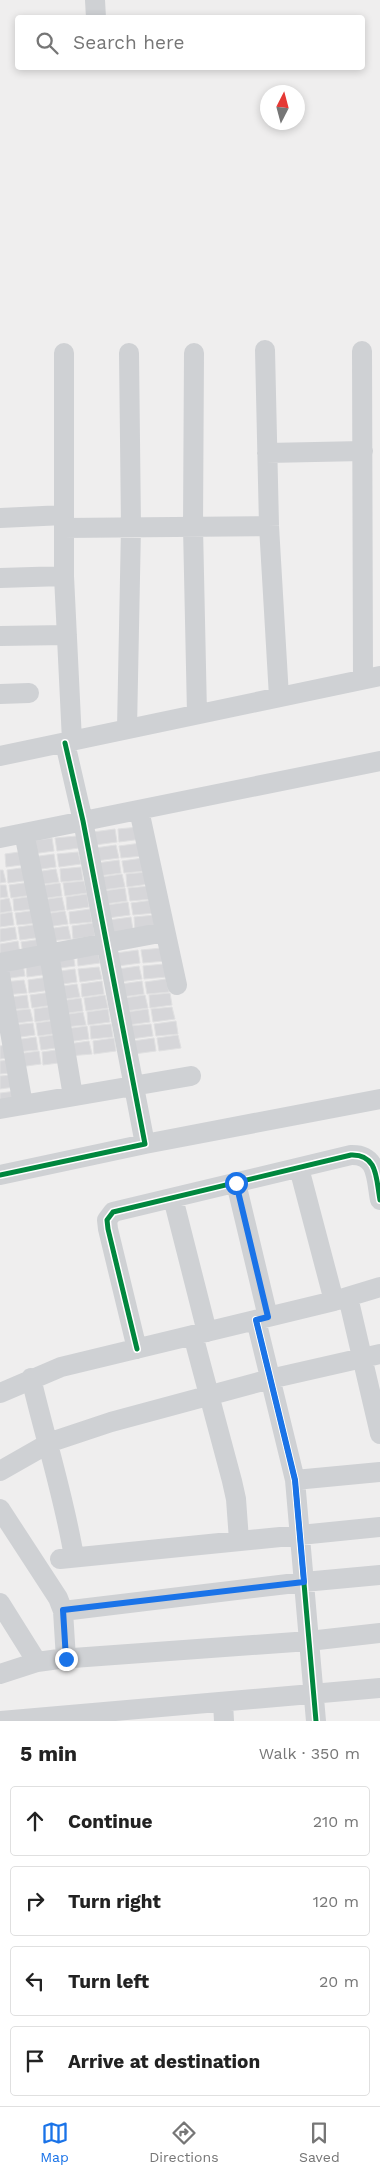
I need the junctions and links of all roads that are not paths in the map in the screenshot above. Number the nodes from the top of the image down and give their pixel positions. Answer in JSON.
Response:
{"nodes":[{"id":1,"x":95,"y":0,"type":"edge"},
{"id":2,"x":96,"y":15,"type":"edge"},
{"id":3,"x":265,"y":350,"type":"dead end"},
{"id":4,"x":362,"y":351,"type":"dead end"},
{"id":5,"x":64,"y":353,"type":"dead end"},
{"id":6,"x":129,"y":353,"type":"dead end"},
{"id":7,"x":194,"y":353,"type":"dead end"},
{"id":8,"x":362,"y":451,"type":"junction"},
{"id":9,"x":267,"y":453,"type":"junction"},
{"id":10,"x":0,"y":518,"type":"edge"},
{"id":11,"x":64,"y":521,"type":"junction"},
{"id":12,"x":269,"y":526,"type":"junction"},
{"id":13,"x":131,"y":527,"type":"junction"},
{"id":14,"x":193,"y":527,"type":"junction"},
{"id":15,"x":64,"y":576,"type":"junction"},
{"id":16,"x":0,"y":578,"type":"edge"},
{"id":17,"x":67,"y":635,"type":"junction"},
{"id":18,"x":0,"y":636,"type":"edge"},
{"id":19,"x":372,"y":677,"type":"edge"},
{"id":20,"x":29,"y":693,"type":"dead end"},
{"id":21,"x":0,"y":694,"type":"edge"},
{"id":22,"x":279,"y":697,"type":"junction"},
{"id":23,"x":197,"y":714,"type":"junction"},
{"id":24,"x":127,"y":729,"type":"junction"},
{"id":25,"x":68,"y":742,"type":"junction"},
{"id":26,"x":0,"y":756,"type":"edge"},
{"id":27,"x":380,"y":761,"type":"edge"},
{"id":28,"x":139,"y":810,"type":"junction"},
{"id":29,"x":83,"y":821,"type":"junction"},
{"id":30,"x":24,"y":833,"type":"junction"},
{"id":31,"x":0,"y":838,"type":"edge"},
{"id":32,"x":165,"y":932,"type":"junction"},
{"id":33,"x":106,"y":942,"type":"junction"},
{"id":34,"x":48,"y":954,"type":"junction"},
{"id":35,"x":0,"y":963,"type":"edge"},
{"id":36,"x":0,"y":975,"type":"edge"},
{"id":37,"x":177,"y":985,"type":"dead end"},
{"id":38,"x":191,"y":1076,"type":"dead end"},
{"id":39,"x":133,"y":1086,"type":"junction"},
{"id":40,"x":73,"y":1096,"type":"junction"},
{"id":41,"x":380,"y":1099,"type":"edge"},
{"id":42,"x":23,"y":1105,"type":"junction"},
{"id":43,"x":0,"y":1109,"type":"edge"},
{"id":44,"x":145,"y":1144,"type":"junction"},
{"id":45,"x":299,"y":1168,"type":"junction"},
{"id":46,"x":0,"y":1175,"type":"edge"},
{"id":47,"x":236,"y":1183,"type":"junction"},
{"id":48,"x":173,"y":1198,"type":"junction"},
{"id":49,"x":380,"y":1200,"type":"edge"},
{"id":50,"x":380,"y":1287,"type":"edge"},
{"id":51,"x":341,"y":1299,"type":"junction"},
{"id":52,"x":262,"y":1319,"type":"junction"},
{"id":53,"x":200,"y":1334,"type":"junction"},
{"id":54,"x":137,"y":1349,"type":"junction"},
{"id":55,"x":372,"y":1355,"type":"edge"},
{"id":56,"x":32,"y":1378,"type":"junction"},
{"id":57,"x":270,"y":1379,"type":"junction"},
{"id":58,"x":0,"y":1393,"type":"edge"},
{"id":59,"x":209,"y":1394,"type":"junction"},
{"id":60,"x":380,"y":1434,"type":"edge"},
{"id":61,"x":46,"y":1444,"type":"junction"},
{"id":62,"x":0,"y":1471,"type":"edge"},
{"id":63,"x":380,"y":1472,"type":"edge"},
{"id":64,"x":295,"y":1480,"type":"junction"},
{"id":65,"x":0,"y":1509,"type":"edge"},
{"id":66,"x":380,"y":1526,"type":"edge"},
{"id":67,"x":300,"y":1534,"type":"junction"},
{"id":68,"x":239,"y":1540,"type":"junction"},
{"id":69,"x":380,"y":1575,"type":"edge"},
{"id":70,"x":304,"y":1582,"type":"junction"},
{"id":71,"x":0,"y":1603,"type":"edge"},
{"id":72,"x":63,"y":1610,"type":"junction"},
{"id":73,"x":380,"y":1633,"type":"edge"},
{"id":74,"x":309,"y":1641,"type":"junction"},
{"id":75,"x":66,"y":1659,"type":"junction"},
{"id":76,"x":37,"y":1662,"type":"junction"},
{"id":77,"x":0,"y":1674,"type":"edge"},
{"id":78,"x":380,"y":1688,"type":"edge"},
{"id":79,"x":314,"y":1694,"type":"junction"},
{"id":80,"x":224,"y":1711,"type":"edge"},
{"id":81,"x":0,"y":1720,"type":"edge"},
{"id":82,"x":316,"y":1721,"type":"edge"}],
"edges":[{"from":1,"to":2,"type":"street"},
{"from":3,"to":9,"type":"street"},
{"from":4,"to":8,"type":"street"},
{"from":5,"to":11,"type":"street"},
{"from":6,"to":13,"type":"street"},
{"from":7,"to":14,"type":"street"},
{"from":8,"to":9,"type":"street"},
{"from":8,"to":19,"type":"street"},
{"from":9,"to":12,"type":"street"},
{"from":10,"to":11,"type":"street"},
{"from":11,"to":13,"type":"street"},
{"from":11,"to":15,"type":"street"},
{"from":12,"to":14,"type":"street"},
{"from":12,"to":22,"type":"street"},
{"from":13,"to":14,"type":"street"},
{"from":13,"to":24,"type":"street"},
{"from":14,"to":23,"type":"street"},
{"from":15,"to":16,"type":"street"},
{"from":15,"to":17,"type":"street"},
{"from":17,"to":18,"type":"street"},
{"from":17,"to":25,"type":"street"},
{"from":19,"to":22,"type":"street"},
{"from":20,"to":21,"type":"street"},
{"from":22,"to":23,"type":"street"},
{"from":23,"to":24,"type":"street"},
{"from":24,"to":25,"type":"street"},
{"from":25,"to":26,"type":"street"},
{"from":25,"to":29,"type":"street"},
{"from":27,"to":28,"type":"street"},
{"from":28,"to":29,"type":"street"},
{"from":28,"to":32,"type":"street"},
{"from":29,"to":30,"type":"street"},
{"from":29,"to":33,"type":"street"},
{"from":30,"to":31,"type":"street"},
{"from":30,"to":34,"type":"street"},
{"from":32,"to":33,"type":"street"},
{"from":32,"to":37,"type":"street"},
{"from":33,"to":34,"type":"street"},
{"from":33,"to":39,"type":"street"},
{"from":34,"to":35,"type":"street"},
{"from":34,"to":40,"type":"street"},
{"from":36,"to":42,"type":"street"},
{"from":38,"to":39,"type":"street"},
{"from":39,"to":40,"type":"street"},
{"from":39,"to":44,"type":"street"},
{"from":40,"to":42,"type":"street"},
{"from":41,"to":44,"type":"street"},
{"from":42,"to":43,"type":"street"},
{"from":44,"to":46,"type":"street"},
{"from":45,"to":47,"type":"street"},
{"from":45,"to":49,"type":"street"},
{"from":45,"to":51,"type":"street"},
{"from":47,"to":48,"type":"street"},
{"from":47,"to":52,"type":"street"},
{"from":48,"to":53,"type":"street"},
{"from":48,"to":54,"type":"street"},
{"from":50,"to":51,"type":"street"},
{"from":51,"to":52,"type":"street"},
{"from":51,"to":55,"type":"street"},
{"from":52,"to":53,"type":"street"},
{"from":52,"to":57,"type":"street"},
{"from":53,"to":54,"type":"street"},
{"from":53,"to":59,"type":"street"},
{"from":54,"to":56,"type":"street"},
{"from":55,"to":57,"type":"street"},
{"from":55,"to":60,"type":"street"},
{"from":56,"to":58,"type":"street"},
{"from":56,"to":61,"type":"street"},
{"from":57,"to":59,"type":"street"},
{"from":57,"to":64,"type":"street"},
{"from":59,"to":61,"type":"street"},
{"from":59,"to":68,"type":"street"},
{"from":61,"to":62,"type":"street"},
{"from":61,"to":68,"type":"street"},
{"from":63,"to":64,"type":"street"},
{"from":64,"to":67,"type":"street"},
{"from":65,"to":72,"type":"street"},
{"from":66,"to":67,"type":"street"},
{"from":67,"to":68,"type":"street"},
{"from":67,"to":70,"type":"street"},
{"from":69,"to":70,"type":"street"},
{"from":70,"to":72,"type":"street"},
{"from":70,"to":74,"type":"street"},
{"from":71,"to":76,"type":"street"},
{"from":72,"to":75,"type":"street"},
{"from":73,"to":74,"type":"street"},
{"from":74,"to":75,"type":"street"},
{"from":74,"to":79,"type":"street"},
{"from":75,"to":76,"type":"street"},
{"from":76,"to":77,"type":"street"},
{"from":78,"to":79,"type":"street"},
{"from":79,"to":80,"type":"street"},
{"from":79,"to":82,"type":"street"},
{"from":80,"to":81,"type":"street"}]}
